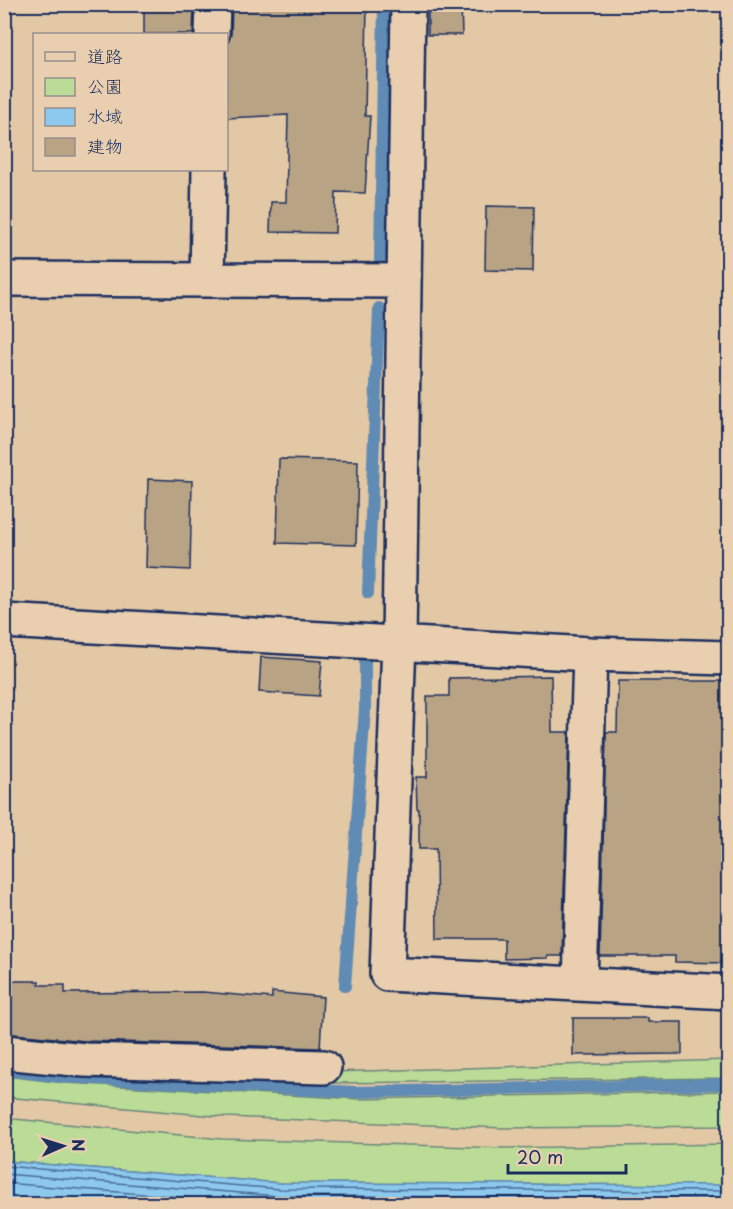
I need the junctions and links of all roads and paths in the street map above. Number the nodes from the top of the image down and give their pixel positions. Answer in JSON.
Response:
{"nodes":[{"id":1,"x":213,"y":4,"type":"edge"},
{"id":2,"x":408,"y":4,"type":"edge"},
{"id":3,"x":212,"y":33,"type":"edge"},
{"id":4,"x":209,"y":171,"type":"edge"},
{"id":5,"x":4,"y":279,"type":"edge"},
{"id":6,"x":207,"y":280,"type":"junction"},
{"id":7,"x":403,"y":281,"type":"junction"},
{"id":8,"x":4,"y":621,"type":"edge"},
{"id":9,"x":399,"y":642,"type":"junction"},
{"id":10,"x":590,"y":654,"type":"junction"},
{"id":11,"x":729,"y":658,"type":"edge"},
{"id":12,"x":580,"y":984,"type":"junction"},
{"id":13,"x":729,"y":992,"type":"edge"},
{"id":14,"x":4,"y":1053,"type":"edge"},
{"id":15,"x":324,"y":1067,"type":"dead end"}],
"edges":[{"from":1,"to":3,"type":"street"},
{"from":2,"to":7,"type":"street"},
{"from":4,"to":6,"type":"street"},
{"from":5,"to":6,"type":"street"},
{"from":6,"to":7,"type":"street"},
{"from":7,"to":9,"type":"street"},
{"from":8,"to":9,"type":"street"},
{"from":9,"to":10,"type":"street"},
{"from":9,"to":12,"type":"street"},
{"from":10,"to":11,"type":"street"},
{"from":10,"to":12,"type":"street"},
{"from":12,"to":13,"type":"street"},
{"from":14,"to":15,"type":"street"}]}
